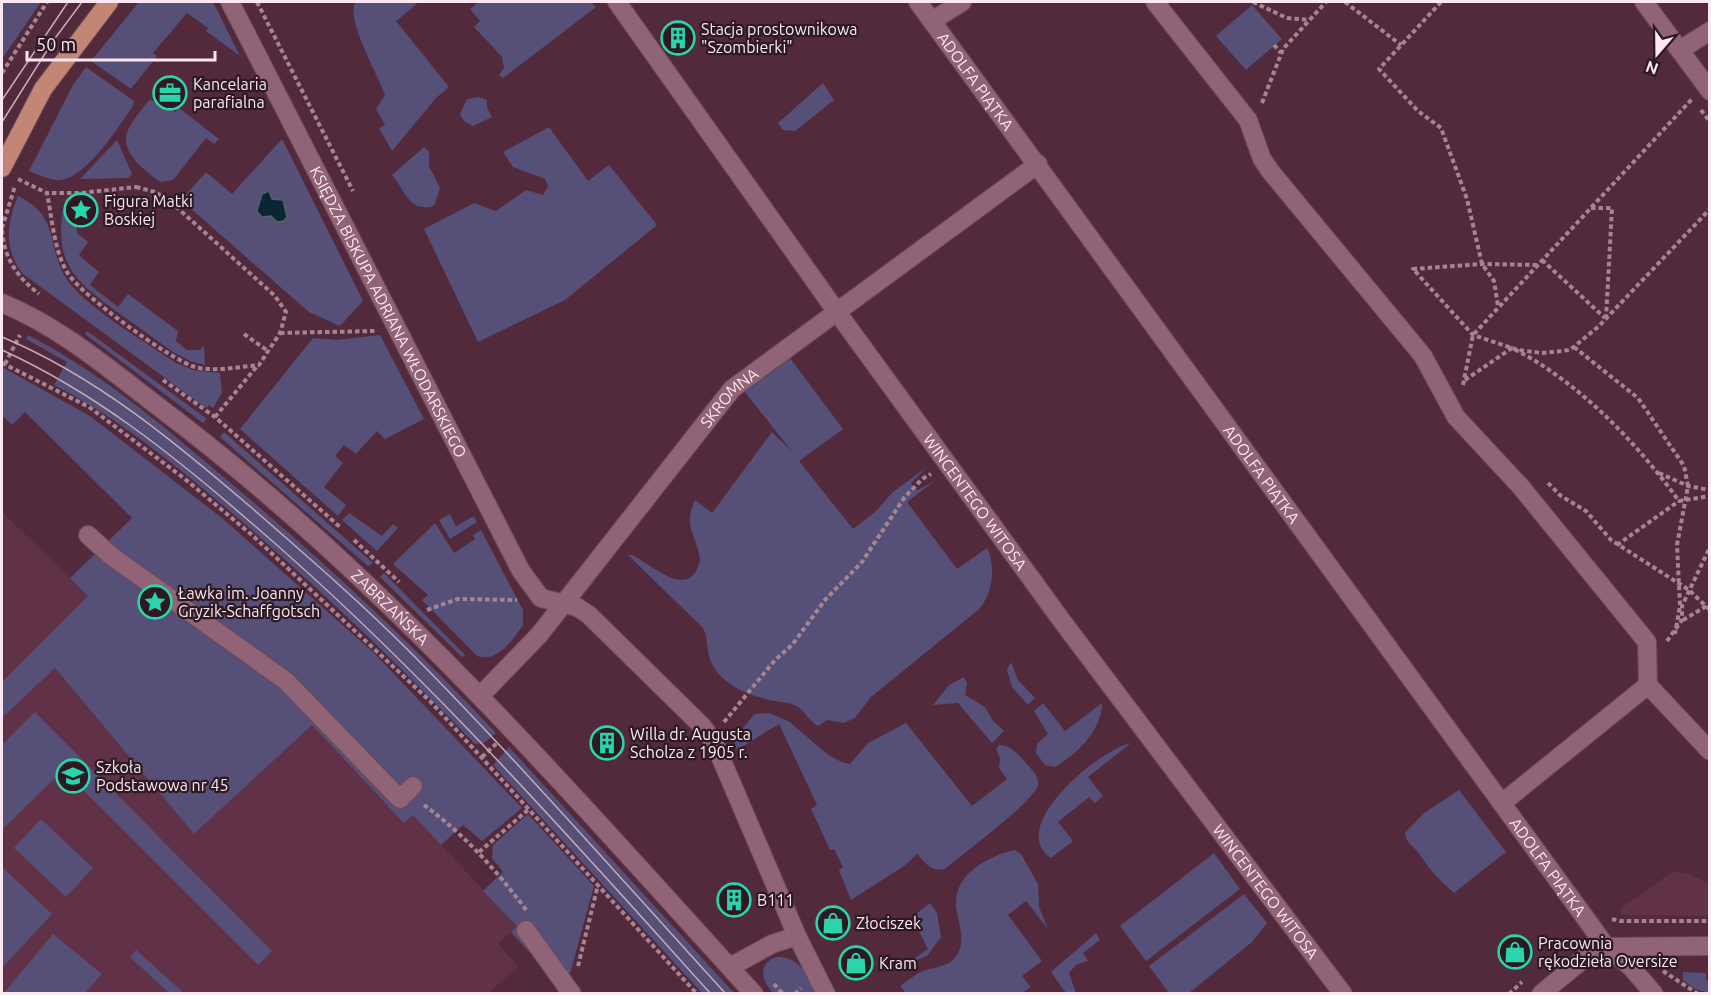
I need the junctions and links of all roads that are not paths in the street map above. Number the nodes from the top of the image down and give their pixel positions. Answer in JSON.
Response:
{"nodes":[{"id":1,"x":109,"y":2,"type":"edge"},
{"id":2,"x":230,"y":2,"type":"edge"},
{"id":3,"x":617,"y":2,"type":"edge"},
{"id":4,"x":918,"y":2,"type":"edge"},
{"id":5,"x":962,"y":2,"type":"edge"},
{"id":6,"x":1155,"y":2,"type":"edge"},
{"id":7,"x":1644,"y":2,"type":"edge"},
{"id":8,"x":932,"y":21,"type":"junction"},
{"id":9,"x":1710,"y":31,"type":"edge"},
{"id":10,"x":1680,"y":50,"type":"junction"},
{"id":11,"x":1707,"y":88,"type":"edge"},
{"id":12,"x":1038,"y":164,"type":"junction"},
{"id":13,"x":2,"y":168,"type":"edge"},
{"id":14,"x":2,"y":303,"type":"edge"},
{"id":15,"x":837,"y":311,"type":"junction"},
{"id":16,"x":88,"y":536,"type":"dead end"},
{"id":17,"x":562,"y":604,"type":"junction"},
{"id":18,"x":1648,"y":685,"type":"junction"},
{"id":19,"x":481,"y":695,"type":"junction"},
{"id":20,"x":1710,"y":751,"type":"edge"},
{"id":21,"x":407,"y":792,"type":"road end"},
{"id":22,"x":1502,"y":803,"type":"junction"},
{"id":23,"x":527,"y":921,"type":"road end"},
{"id":24,"x":797,"y":936,"type":"junction"},
{"id":25,"x":1605,"y":945,"type":"junction"},
{"id":26,"x":1710,"y":946,"type":"edge"},
{"id":27,"x":730,"y":967,"type":"junction"},
{"id":28,"x":572,"y":993,"type":"edge"},
{"id":29,"x":754,"y":993,"type":"edge"},
{"id":30,"x":826,"y":993,"type":"edge"},
{"id":31,"x":1343,"y":993,"type":"edge"},
{"id":32,"x":1540,"y":993,"type":"edge"},
{"id":33,"x":1654,"y":993,"type":"edge"}],
"edges":[{"from":1,"to":13,"type":"main road"},
{"from":2,"to":17,"type":"street","name":"KSIĘDZA BISKUPA ADRIANA WŁODARSKIEGO"},
{"from":3,"to":15,"type":"street","name":"WINCENTEGO WITOSA"},
{"from":4,"to":8,"type":"street","name":"ADOLFA PIĄTKA"},
{"from":5,"to":8,"type":"street"},
{"from":6,"to":18,"type":"street"},
{"from":7,"to":10,"type":"street"},
{"from":8,"to":12,"type":"street","name":"ADOLFA PIĄTKA"},
{"from":9,"to":10,"type":"street"},
{"from":10,"to":11,"type":"street"},
{"from":12,"to":15,"type":"street","name":"SKROMNA"},
{"from":12,"to":22,"type":"street","name":"ADOLFA PIĄTKA"},
{"from":14,"to":19,"type":"street","name":"ZABRZAŃSKA"},
{"from":15,"to":17,"type":"street","name":"SKROMNA"},
{"from":15,"to":31,"type":"street","name":"WINCENTEGO WITOSA"},
{"from":16,"to":21,"type":"street"},
{"from":17,"to":19,"type":"street","name":"SKROMNA"},
{"from":17,"to":24,"type":"street"},
{"from":18,"to":20,"type":"street"},
{"from":18,"to":22,"type":"street"},
{"from":19,"to":27,"type":"street","name":"ZABRZAŃSKA"},
{"from":22,"to":25,"type":"street","name":"ADOLFA PIĄTKA"},
{"from":23,"to":28,"type":"street"},
{"from":24,"to":27,"type":"street"},
{"from":24,"to":30,"type":"street"},
{"from":25,"to":26,"type":"street"},
{"from":25,"to":32,"type":"street"},
{"from":25,"to":33,"type":"street","name":"ADOLFA PIĄTKA"},
{"from":27,"to":29,"type":"street","name":"ZABRZAŃSKA"}]}
